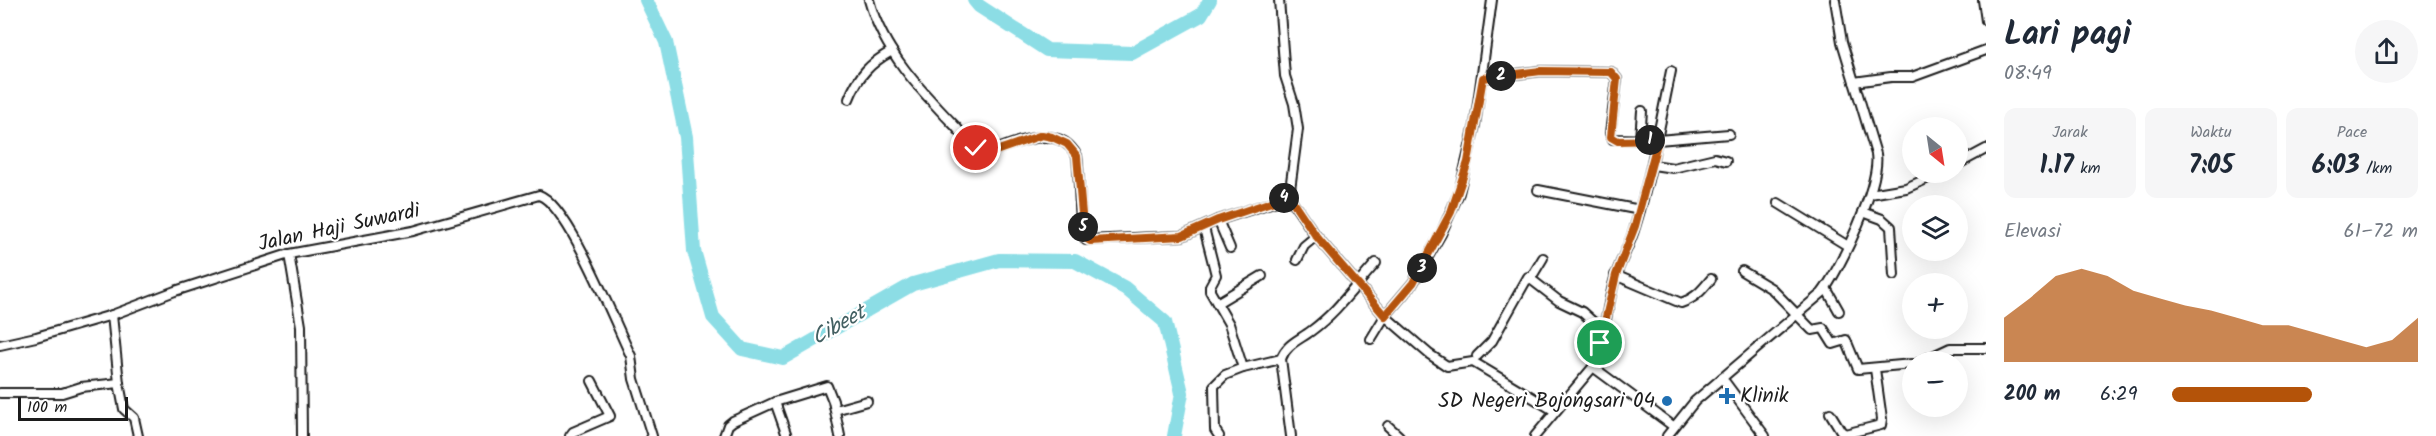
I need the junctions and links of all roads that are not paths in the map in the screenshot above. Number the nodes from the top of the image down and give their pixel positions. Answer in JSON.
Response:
{"nodes":[{"id":1,"x":869,"y":0,"type":"edge"},
{"id":2,"x":1279,"y":0,"type":"edge"},
{"id":3,"x":1492,"y":0,"type":"edge"},
{"id":4,"x":1835,"y":0,"type":"edge"},
{"id":5,"x":1983,"y":0,"type":"edge"},
{"id":6,"x":1986,"y":21,"type":"edge"},
{"id":7,"x":1986,"y":50,"type":"edge"},
{"id":8,"x":892,"y":51,"type":"junction"},
{"id":9,"x":1671,"y":71,"type":"dead end"},
{"id":10,"x":1483,"y":78,"type":"junction"},
{"id":11,"x":1854,"y":82,"type":"junction"},
{"id":12,"x":849,"y":99,"type":"dead end"},
{"id":13,"x":1642,"y":111,"type":"dead end"},
{"id":14,"x":1729,"y":134,"type":"dead end"},
{"id":15,"x":1640,"y":139,"type":"junction"},
{"id":16,"x":1658,"y":140,"type":"junction"},
{"id":17,"x":1986,"y":149,"type":"edge"},
{"id":18,"x":1968,"y":159,"type":"edge"},
{"id":19,"x":1726,"y":161,"type":"dead end"},
{"id":20,"x":1653,"y":165,"type":"junction"},
{"id":21,"x":1917,"y":183,"type":"edge"},
{"id":22,"x":1538,"y":190,"type":"dead end"},
{"id":23,"x":1870,"y":194,"type":"junction"},
{"id":24,"x":1289,"y":196,"type":"junction"},
{"id":25,"x":1778,"y":203,"type":"dead end"},
{"id":26,"x":1640,"y":210,"type":"junction"},
{"id":27,"x":1863,"y":212,"type":"junction"},
{"id":28,"x":1218,"y":220,"type":"junction"},
{"id":29,"x":1204,"y":228,"type":"junction"},
{"id":30,"x":1316,"y":236,"type":"junction"},
{"id":31,"x":1848,"y":246,"type":"junction"},
{"id":32,"x":1230,"y":248,"type":"dead end"},
{"id":33,"x":289,"y":254,"type":"junction"},
{"id":34,"x":1544,"y":258,"type":"dead end"},
{"id":35,"x":1297,"y":260,"type":"dead end"},
{"id":36,"x":1376,"y":263,"type":"dead end"},
{"id":37,"x":1742,"y":271,"type":"dead end"},
{"id":38,"x":1894,"y":274,"type":"dead end"},
{"id":39,"x":1616,"y":275,"type":"junction"},
{"id":40,"x":1262,"y":276,"type":"dead end"},
{"id":41,"x":1531,"y":278,"type":"junction"},
{"id":42,"x":1711,"y":279,"type":"dead end"},
{"id":43,"x":1357,"y":283,"type":"junction"},
{"id":44,"x":1826,"y":288,"type":"junction"},
{"id":45,"x":1217,"y":303,"type":"junction"},
{"id":46,"x":1839,"y":311,"type":"dead end"},
{"id":47,"x":1798,"y":314,"type":"junction"},
{"id":48,"x":112,"y":315,"type":"junction"},
{"id":49,"x":1385,"y":316,"type":"junction"},
{"id":50,"x":1602,"y":330,"type":"junction"},
{"id":51,"x":1371,"y":339,"type":"dead end"},
{"id":52,"x":0,"y":345,"type":"edge"},
{"id":53,"x":1986,"y":348,"type":"edge"},
{"id":54,"x":1944,"y":351,"type":"edge"},
{"id":55,"x":1477,"y":356,"type":"dead end"},
{"id":56,"x":1281,"y":359,"type":"junction"},
{"id":57,"x":1902,"y":365,"type":"edge"},
{"id":58,"x":1593,"y":367,"type":"junction"},
{"id":59,"x":1243,"y":368,"type":"junction"},
{"id":60,"x":1875,"y":369,"type":"junction"},
{"id":61,"x":1722,"y":378,"type":"junction"},
{"id":62,"x":592,"y":381,"type":"dead end"},
{"id":63,"x":119,"y":382,"type":"junction"},
{"id":64,"x":0,"y":393,"type":"edge"},
{"id":65,"x":867,"y":400,"type":"dead end"},
{"id":66,"x":775,"y":402,"type":"junction"},
{"id":67,"x":835,"y":410,"type":"junction"},
{"id":68,"x":1555,"y":411,"type":"junction"},
{"id":69,"x":1830,"y":413,"type":"dead end"},
{"id":70,"x":1388,"y":426,"type":"dead end"},
{"id":71,"x":1673,"y":426,"type":"junction"},
{"id":72,"x":138,"y":436,"type":"edge"},
{"id":73,"x":302,"y":436,"type":"edge"},
{"id":74,"x":570,"y":436,"type":"edge"},
{"id":75,"x":652,"y":436,"type":"edge"},
{"id":76,"x":724,"y":436,"type":"edge"},
{"id":77,"x":787,"y":436,"type":"edge"},
{"id":78,"x":840,"y":436,"type":"edge"},
{"id":79,"x":1219,"y":436,"type":"edge"},
{"id":80,"x":1291,"y":436,"type":"edge"},
{"id":81,"x":1399,"y":436,"type":"edge"},
{"id":82,"x":1535,"y":436,"type":"edge"},
{"id":83,"x":1667,"y":436,"type":"edge"},
{"id":84,"x":1765,"y":436,"type":"edge"}],
"edges":[{"from":1,"to":8,"type":"street"},
{"from":2,"to":24,"type":"street"},
{"from":3,"to":10,"type":"street"},
{"from":4,"to":11,"type":"street"},
{"from":5,"to":6,"type":"street"},
{"from":7,"to":11,"type":"street"},
{"from":8,"to":12,"type":"street"},
{"from":8,"to":29,"type":"street"},
{"from":9,"to":16,"type":"street"},
{"from":10,"to":15,"type":"street"},
{"from":10,"to":49,"type":"street"},
{"from":11,"to":23,"type":"street"},
{"from":13,"to":15,"type":"street"},
{"from":14,"to":16,"type":"street"},
{"from":15,"to":16,"type":"street"},
{"from":16,"to":20,"type":"street"},
{"from":17,"to":18,"type":"street"},
{"from":19,"to":20,"type":"street"},
{"from":20,"to":26,"type":"street"},
{"from":21,"to":23,"type":"street"},
{"from":22,"to":26,"type":"street"},
{"from":23,"to":27,"type":"street"},
{"from":24,"to":28,"type":"street"},
{"from":24,"to":30,"type":"street"},
{"from":25,"to":31,"type":"street"},
{"from":26,"to":39,"type":"street"},
{"from":27,"to":31,"type":"street"},
{"from":27,"to":38,"type":"street"},
{"from":28,"to":29,"type":"street"},
{"from":28,"to":32,"type":"street"},
{"from":29,"to":45,"type":"street"},
{"from":30,"to":35,"type":"street"},
{"from":30,"to":43,"type":"street"},
{"from":31,"to":44,"type":"street"},
{"from":33,"to":48,"type":"street","name":"Jalan Haji Suwardi"},
{"from":33,"to":73,"type":"street"},
{"from":33,"to":75,"type":"street","name":"Jalan Haji Suwardi"},
{"from":34,"to":41,"type":"street"},
{"from":36,"to":43,"type":"street"},
{"from":37,"to":47,"type":"street"},
{"from":39,"to":42,"type":"street"},
{"from":39,"to":50,"type":"street"},
{"from":40,"to":45,"type":"street"},
{"from":41,"to":50,"type":"street"},
{"from":41,"to":55,"type":"street"},
{"from":43,"to":49,"type":"street"},
{"from":43,"to":56,"type":"street"},
{"from":44,"to":46,"type":"street"},
{"from":44,"to":47,"type":"street"},
{"from":45,"to":59,"type":"street"},
{"from":47,"to":60,"type":"street"},
{"from":47,"to":61,"type":"street"},
{"from":48,"to":52,"type":"street","name":"Jalan Haji Suwardi"},
{"from":48,"to":63,"type":"street"},
{"from":49,"to":51,"type":"street"},
{"from":49,"to":68,"type":"street"},
{"from":50,"to":58,"type":"street"},
{"from":53,"to":54,"type":"street"},
{"from":56,"to":59,"type":"street"},
{"from":56,"to":80,"type":"street"},
{"from":57,"to":60,"type":"street"},
{"from":58,"to":68,"type":"street"},
{"from":58,"to":71,"type":"street"},
{"from":59,"to":79,"type":"street"},
{"from":60,"to":69,"type":"street"},
{"from":61,"to":71,"type":"street"},
{"from":61,"to":84,"type":"street"},
{"from":62,"to":74,"type":"street"},
{"from":63,"to":64,"type":"street"},
{"from":63,"to":72,"type":"street"},
{"from":65,"to":67,"type":"street"},
{"from":66,"to":67,"type":"street"},
{"from":66,"to":76,"type":"street"},
{"from":66,"to":77,"type":"street"},
{"from":67,"to":78,"type":"street"},
{"from":68,"to":82,"type":"street"},
{"from":70,"to":81,"type":"street"},
{"from":71,"to":83,"type":"street"}]}
